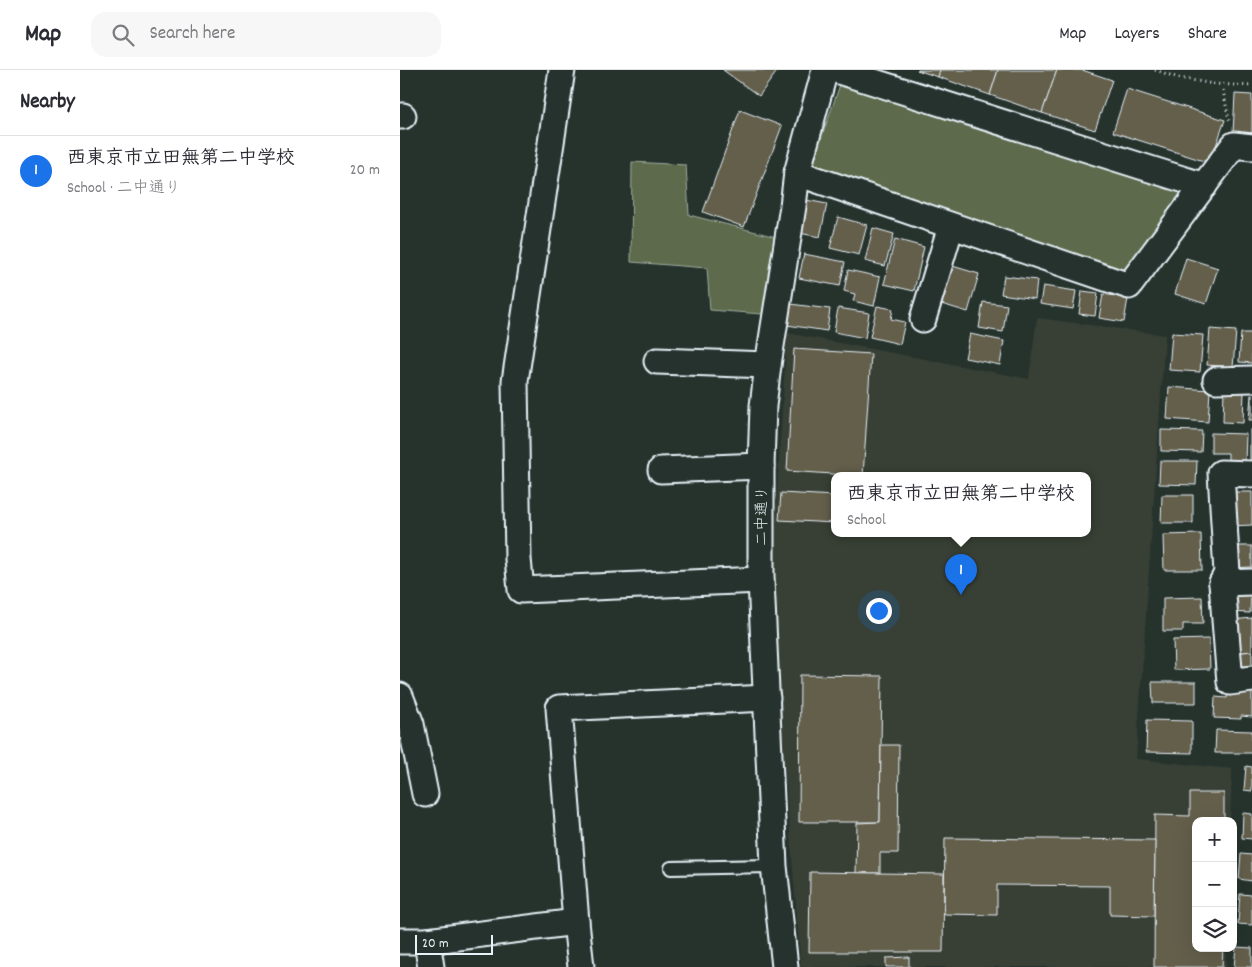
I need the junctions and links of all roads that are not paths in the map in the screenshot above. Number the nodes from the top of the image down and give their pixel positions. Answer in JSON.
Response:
{"nodes":[{"id":1,"x":562,"y":70,"type":"edge"},
{"id":2,"x":825,"y":70,"type":"edge"},
{"id":3,"x":836,"y":70,"type":"edge"},
{"id":4,"x":1243,"y":146,"type":"edge"},
{"id":5,"x":796,"y":173,"type":"junction"},
{"id":6,"x":1204,"y":186,"type":"junction"},
{"id":7,"x":951,"y":226,"type":"junction"},
{"id":8,"x":923,"y":319,"type":"dead end"},
{"id":9,"x":657,"y":361,"type":"dead end"},
{"id":10,"x":768,"y":365,"type":"junction"},
{"id":11,"x":1252,"y":379,"type":"edge"},
{"id":12,"x":1216,"y":380,"type":"dead end"},
{"id":13,"x":761,"y":466,"type":"junction"},
{"id":14,"x":661,"y":470,"type":"dead end"},
{"id":15,"x":1252,"y":474,"type":"edge"},
{"id":16,"x":761,"y":580,"type":"junction"},
{"id":17,"x":1252,"y":582,"type":"edge"},
{"id":18,"x":1222,"y":583,"type":"junction"},
{"id":19,"x":1252,"y":679,"type":"edge"},
{"id":20,"x":400,"y":696,"type":"edge"},
{"id":21,"x":767,"y":698,"type":"junction"},
{"id":22,"x":405,"y":725,"type":"edge"},
{"id":23,"x":425,"y":794,"type":"dead end"},
{"id":24,"x":774,"y":866,"type":"junction"},
{"id":25,"x":671,"y":868,"type":"dead end"},
{"id":26,"x":576,"y":922,"type":"junction"},
{"id":27,"x":400,"y":941,"type":"edge"},
{"id":28,"x":427,"y":941,"type":"junction"},
{"id":29,"x":431,"y":967,"type":"edge"},
{"id":30,"x":581,"y":967,"type":"edge"},
{"id":31,"x":785,"y":967,"type":"edge"}],
"edges":[{"from":1,"to":16,"type":"street"},
{"from":2,"to":5,"type":"street","name":"二中通り"},
{"from":3,"to":6,"type":"street"},
{"from":4,"to":6,"type":"street"},
{"from":5,"to":7,"type":"street"},
{"from":5,"to":10,"type":"street","name":"二中通り"},
{"from":6,"to":7,"type":"street"},
{"from":7,"to":8,"type":"street"},
{"from":9,"to":10,"type":"street"},
{"from":10,"to":13,"type":"street","name":"二中通り"},
{"from":11,"to":12,"type":"street"},
{"from":13,"to":14,"type":"street"},
{"from":13,"to":16,"type":"street","name":"二中通り"},
{"from":15,"to":18,"type":"street"},
{"from":16,"to":21,"type":"street","name":"二中通り"},
{"from":17,"to":18,"type":"street"},
{"from":18,"to":19,"type":"street"},
{"from":20,"to":22,"type":"street"},
{"from":21,"to":24,"type":"street","name":"二中通り"},
{"from":21,"to":26,"type":"street"},
{"from":22,"to":23,"type":"street"},
{"from":24,"to":25,"type":"lane"},
{"from":24,"to":31,"type":"street","name":"二中通り"},
{"from":26,"to":28,"type":"street"},
{"from":26,"to":30,"type":"street"},
{"from":27,"to":28,"type":"street"},
{"from":28,"to":29,"type":"street"}]}
